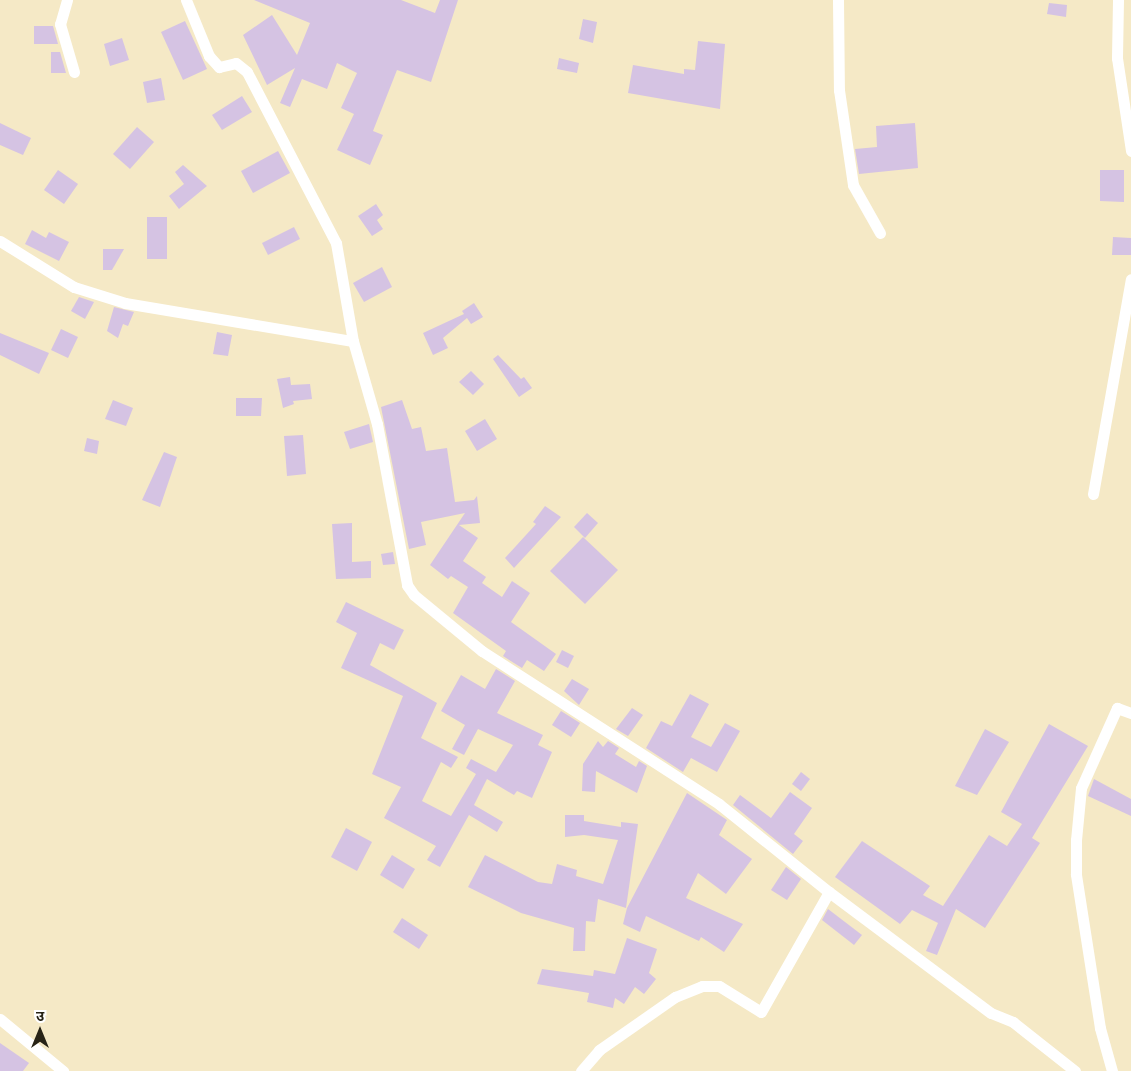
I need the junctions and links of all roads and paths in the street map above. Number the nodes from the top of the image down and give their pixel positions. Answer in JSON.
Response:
{"nodes":[{"id":1,"x":67,"y":0,"type":"edge"},
{"id":2,"x":186,"y":0,"type":"edge"},
{"id":3,"x":838,"y":0,"type":"edge"},
{"id":4,"x":1118,"y":0,"type":"edge"},
{"id":5,"x":74,"y":72,"type":"dead end"},
{"id":6,"x":1131,"y":152,"type":"edge"},
{"id":7,"x":880,"y":233,"type":"dead end"},
{"id":8,"x":0,"y":241,"type":"edge"},
{"id":9,"x":1131,"y":279,"type":"edge"},
{"id":10,"x":353,"y":341,"type":"junction"},
{"id":11,"x":1093,"y":494,"type":"dead end"},
{"id":12,"x":1131,"y":713,"type":"edge"},
{"id":13,"x":829,"y":892,"type":"junction"},
{"id":14,"x":0,"y":1019,"type":"edge"},
{"id":15,"x":63,"y":1071,"type":"edge"},
{"id":16,"x":581,"y":1071,"type":"edge"},
{"id":17,"x":1075,"y":1071,"type":"edge"},
{"id":18,"x":1112,"y":1071,"type":"edge"}],
"edges":[{"from":1,"to":5,"type":"street"},
{"from":2,"to":10,"type":"street"},
{"from":3,"to":7,"type":"street"},
{"from":4,"to":6,"type":"street"},
{"from":8,"to":10,"type":"street"},
{"from":9,"to":11,"type":"street"},
{"from":10,"to":13,"type":"street"},
{"from":12,"to":18,"type":"street"},
{"from":13,"to":16,"type":"street"},
{"from":13,"to":17,"type":"street"},
{"from":14,"to":15,"type":"street"}]}
